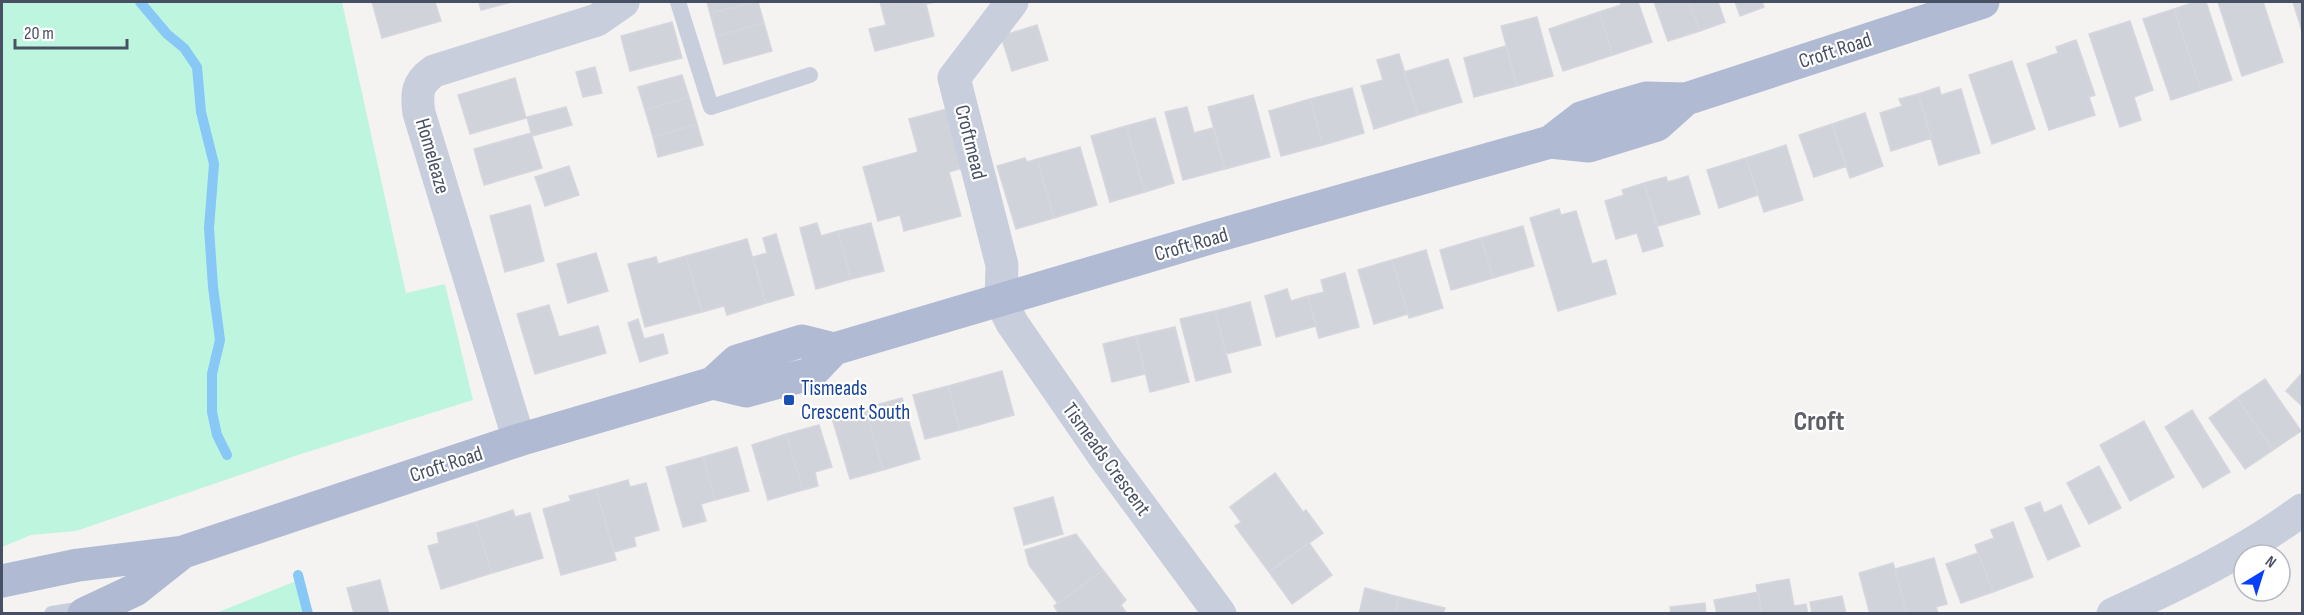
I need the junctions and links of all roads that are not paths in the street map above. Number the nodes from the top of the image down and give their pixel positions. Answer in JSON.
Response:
{"nodes":[{"id":1,"x":623,"y":2,"type":"edge"},
{"id":2,"x":678,"y":2,"type":"edge"},
{"id":3,"x":1012,"y":2,"type":"edge"},
{"id":4,"x":1967,"y":4,"type":"edge"},
{"id":5,"x":810,"y":75,"type":"dead end"},
{"id":6,"x":1001,"y":301,"type":"junction"},
{"id":7,"x":519,"y":440,"type":"junction"},
{"id":8,"x":2302,"y":510,"type":"edge"},
{"id":9,"x":183,"y":552,"type":"junction"},
{"id":10,"x":2,"y":581,"type":"edge"},
{"id":11,"x":92,"y":610,"type":"edge"},
{"id":12,"x":52,"y":614,"type":"edge"},
{"id":13,"x":1220,"y":614,"type":"edge"},
{"id":14,"x":2113,"y":614,"type":"edge"}],
"edges":[{"from":1,"to":7,"type":"street","name":"Homeleaze"},
{"from":2,"to":5,"type":"lane"},
{"from":3,"to":6,"type":"street","name":"Croftmead"},
{"from":4,"to":6,"type":"main road","name":"Croft Road"},
{"from":6,"to":7,"type":"main road","name":"Croft Road"},
{"from":6,"to":13,"type":"street","name":"Tismeads Crescent"},
{"from":7,"to":9,"type":"main road","name":"Croft Road"},
{"from":8,"to":14,"type":"street"},
{"from":9,"to":10,"type":"main road","name":"Croft Road"},
{"from":9,"to":11,"type":"main road","name":"Croft Road"},
{"from":11,"to":12,"type":"lane"}]}
